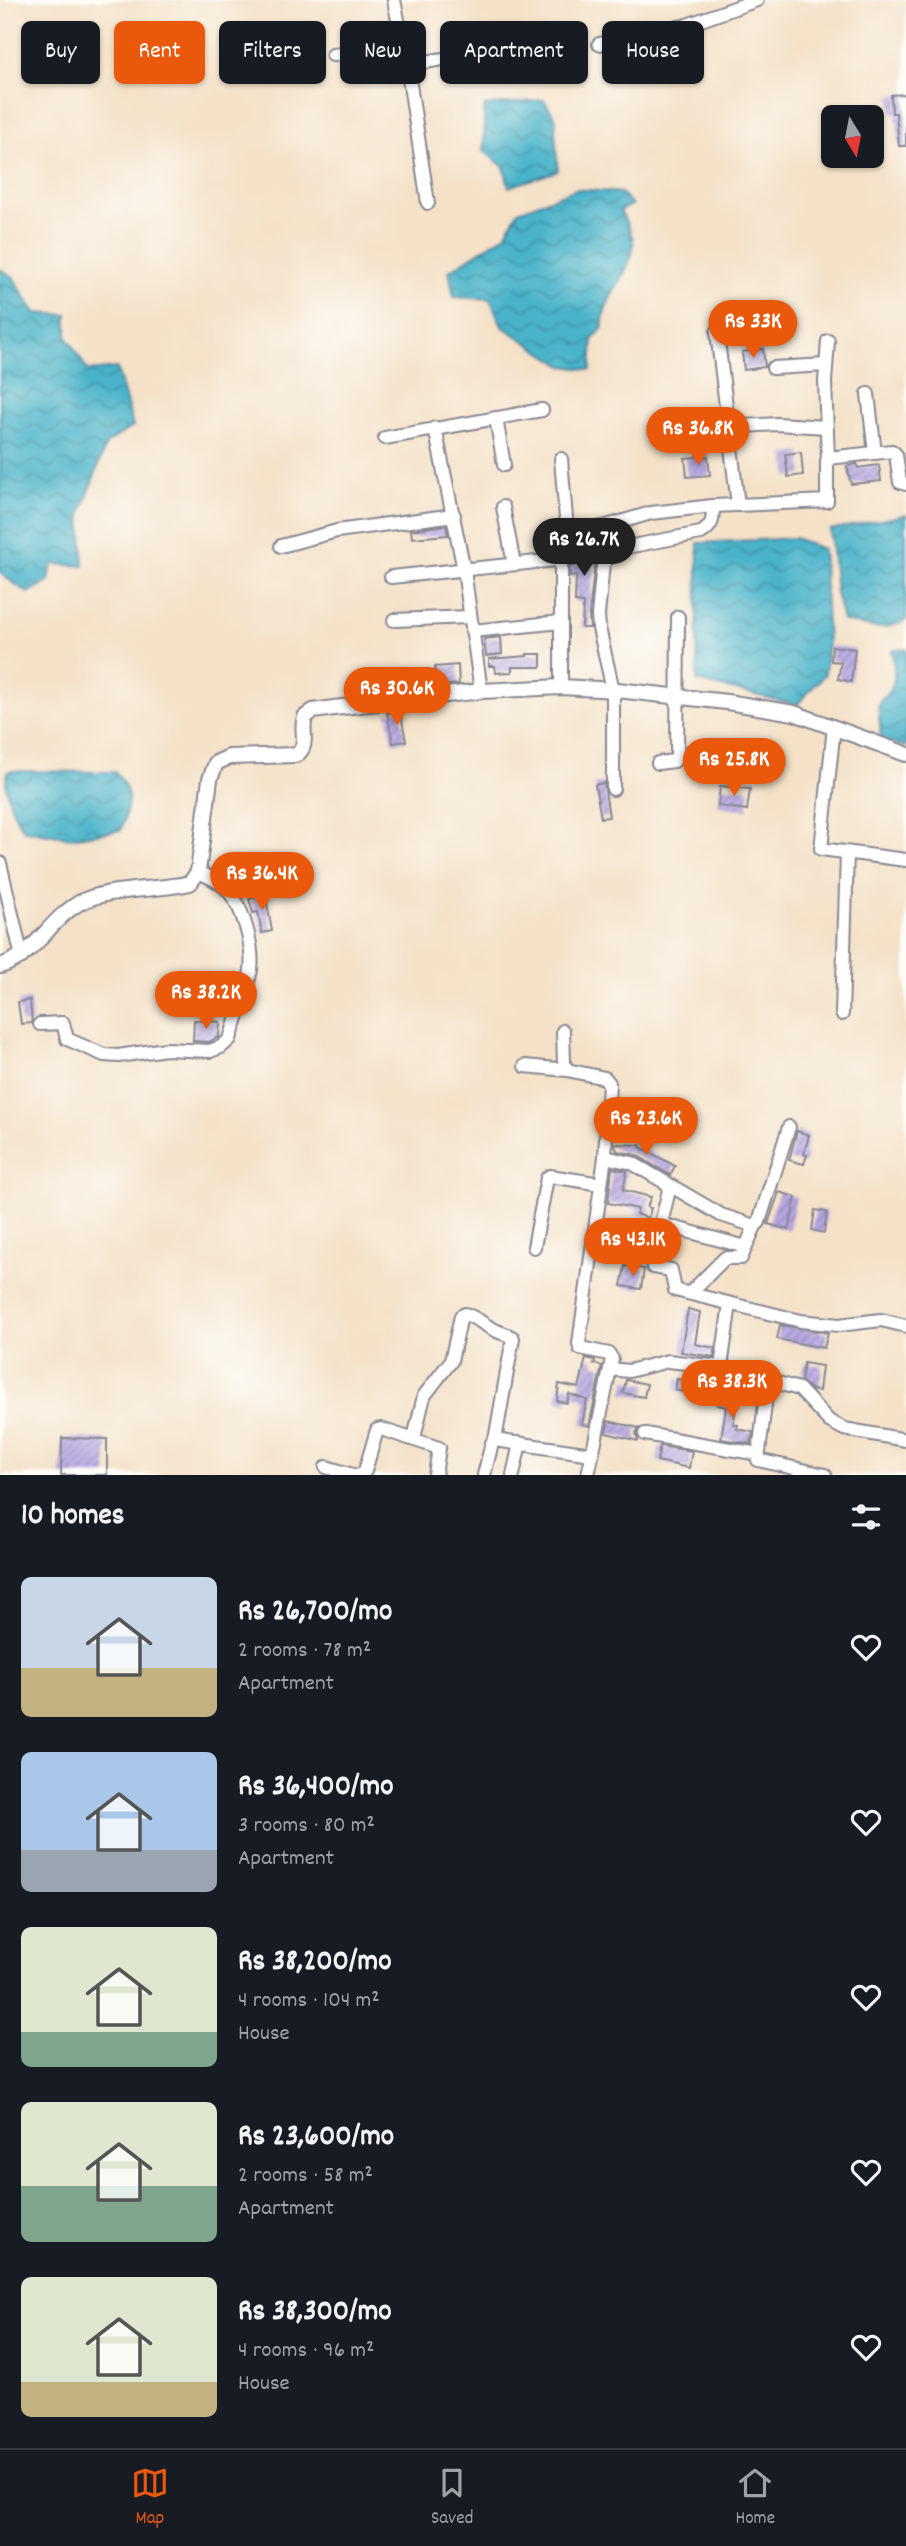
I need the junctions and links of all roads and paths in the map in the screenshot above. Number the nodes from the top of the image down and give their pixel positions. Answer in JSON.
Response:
{"nodes":[{"id":1,"x":394,"y":0,"type":"edge"},
{"id":2,"x":757,"y":0,"type":"edge"},
{"id":3,"x":398,"y":21,"type":"edge"},
{"id":4,"x":599,"y":44,"type":"dead end"},
{"id":5,"x":340,"y":54,"type":"edge"},
{"id":6,"x":333,"y":55,"type":"dead end"},
{"id":7,"x":410,"y":84,"type":"edge"},
{"id":8,"x":428,"y":203,"type":"dead end"},
{"id":9,"x":717,"y":332,"type":"dead end"},
{"id":10,"x":828,"y":341,"type":"dead end"},
{"id":11,"x":826,"y":365,"type":"junction"},
{"id":12,"x":773,"y":368,"type":"dead end"},
{"id":13,"x":868,"y":394,"type":"dead end"},
{"id":14,"x":542,"y":411,"type":"dead end"},
{"id":15,"x":496,"y":418,"type":"junction"},
{"id":16,"x":729,"y":427,"type":"junction"},
{"id":17,"x":826,"y":427,"type":"junction"},
{"id":18,"x":435,"y":428,"type":"junction"},
{"id":19,"x":385,"y":438,"type":"dead end"},
{"id":20,"x":875,"y":453,"type":"junction"},
{"id":21,"x":561,"y":458,"type":"dead end"},
{"id":22,"x":828,"y":458,"type":"junction"},
{"id":23,"x":503,"y":465,"type":"dead end"},
{"id":24,"x":906,"y":484,"type":"edge"},
{"id":25,"x":738,"y":505,"type":"junction"},
{"id":26,"x":713,"y":506,"type":"junction"},
{"id":27,"x":503,"y":507,"type":"dead end"},
{"id":28,"x":454,"y":515,"type":"junction"},
{"id":29,"x":566,"y":534,"type":"junction"},
{"id":30,"x":281,"y":546,"type":"dead end"},
{"id":31,"x":561,"y":560,"type":"junction"},
{"id":32,"x":514,"y":564,"type":"junction"},
{"id":33,"x":464,"y":570,"type":"junction"},
{"id":34,"x":391,"y":577,"type":"dead end"},
{"id":35,"x":470,"y":617,"type":"junction"},
{"id":36,"x":678,"y":617,"type":"dead end"},
{"id":37,"x":394,"y":620,"type":"dead end"},
{"id":38,"x":561,"y":622,"type":"junction"},
{"id":39,"x":472,"y":631,"type":"junction"},
{"id":40,"x":561,"y":687,"type":"junction"},
{"id":41,"x":613,"y":690,"type":"junction"},
{"id":42,"x":481,"y":691,"type":"junction"},
{"id":43,"x":678,"y":696,"type":"junction"},
{"id":44,"x":834,"y":727,"type":"junction"},
{"id":45,"x":906,"y":754,"type":"edge"},
{"id":46,"x":658,"y":764,"type":"dead end"},
{"id":47,"x":612,"y":789,"type":"dead end"},
{"id":48,"x":847,"y":853,"type":"junction"},
{"id":49,"x":906,"y":860,"type":"edge"},
{"id":50,"x":0,"y":863,"type":"edge"},
{"id":51,"x":198,"y":872,"type":"junction"},
{"id":52,"x":22,"y":957,"type":"junction"},
{"id":53,"x":0,"y":966,"type":"edge"},
{"id":54,"x":842,"y":1014,"type":"dead end"},
{"id":55,"x":40,"y":1024,"type":"dead end"},
{"id":56,"x":563,"y":1031,"type":"dead end"},
{"id":57,"x":525,"y":1066,"type":"dead end"},
{"id":58,"x":567,"y":1070,"type":"junction"},
{"id":59,"x":789,"y":1127,"type":"dead end"},
{"id":60,"x":605,"y":1157,"type":"junction"},
{"id":61,"x":601,"y":1184,"type":"junction"},
{"id":62,"x":670,"y":1186,"type":"junction"},
{"id":63,"x":661,"y":1224,"type":"junction"},
{"id":64,"x":755,"y":1226,"type":"junction"},
{"id":65,"x":534,"y":1247,"type":"dead end"},
{"id":66,"x":746,"y":1247,"type":"junction"},
{"id":67,"x":690,"y":1293,"type":"junction"},
{"id":68,"x":730,"y":1304,"type":"junction"},
{"id":69,"x":906,"y":1326,"type":"edge"},
{"id":70,"x":721,"y":1367,"type":"junction"},
{"id":71,"x":610,"y":1369,"type":"junction"},
{"id":72,"x":768,"y":1380,"type":"junction"},
{"id":73,"x":645,"y":1434,"type":"dead end"},
{"id":74,"x":414,"y":1438,"type":"junction"},
{"id":75,"x":495,"y":1440,"type":"junction"},
{"id":76,"x":906,"y":1440,"type":"edge"},
{"id":77,"x":520,"y":1443,"type":"junction"},
{"id":78,"x":592,"y":1454,"type":"junction"},
{"id":79,"x":758,"y":1454,"type":"junction"},
{"id":80,"x":326,"y":1467,"type":"dead end"},
{"id":81,"x":353,"y":1475,"type":"edge"},
{"id":82,"x":360,"y":1475,"type":"edge"},
{"id":83,"x":435,"y":1475,"type":"edge"},
{"id":84,"x":484,"y":1475,"type":"edge"},
{"id":85,"x":513,"y":1475,"type":"edge"},
{"id":86,"x":588,"y":1475,"type":"edge"},
{"id":87,"x":825,"y":1475,"type":"edge"}],
"edges":[{"from":1,"to":3,"type":"street"},
{"from":2,"to":4,"type":"street"},
{"from":5,"to":6,"type":"street"},
{"from":7,"to":8,"type":"street"},
{"from":9,"to":16,"type":"street"},
{"from":10,"to":11,"type":"street"},
{"from":11,"to":12,"type":"street"},
{"from":11,"to":17,"type":"street"},
{"from":13,"to":20,"type":"street"},
{"from":14,"to":15,"type":"street"},
{"from":15,"to":18,"type":"street"},
{"from":15,"to":23,"type":"street"},
{"from":16,"to":17,"type":"street"},
{"from":16,"to":25,"type":"street"},
{"from":17,"to":22,"type":"street"},
{"from":18,"to":19,"type":"street"},
{"from":18,"to":28,"type":"street"},
{"from":20,"to":22,"type":"street"},
{"from":20,"to":24,"type":"street"},
{"from":21,"to":29,"type":"street"},
{"from":22,"to":25,"type":"street"},
{"from":25,"to":26,"type":"street"},
{"from":26,"to":29,"type":"street"},
{"from":26,"to":41,"type":"street"},
{"from":27,"to":32,"type":"street"},
{"from":28,"to":30,"type":"street"},
{"from":28,"to":33,"type":"street"},
{"from":29,"to":31,"type":"street"},
{"from":31,"to":32,"type":"street"},
{"from":31,"to":38,"type":"street"},
{"from":32,"to":33,"type":"street"},
{"from":33,"to":34,"type":"street"},
{"from":33,"to":35,"type":"street"},
{"from":35,"to":37,"type":"street"},
{"from":35,"to":39,"type":"street"},
{"from":36,"to":43,"type":"street"},
{"from":38,"to":39,"type":"street"},
{"from":38,"to":40,"type":"street"},
{"from":39,"to":42,"type":"street"},
{"from":40,"to":41,"type":"street"},
{"from":40,"to":42,"type":"street"},
{"from":41,"to":43,"type":"street"},
{"from":41,"to":47,"type":"street"},
{"from":42,"to":51,"type":"street"},
{"from":43,"to":44,"type":"street"},
{"from":43,"to":46,"type":"street"},
{"from":44,"to":45,"type":"street"},
{"from":44,"to":48,"type":"street"},
{"from":48,"to":49,"type":"street"},
{"from":48,"to":54,"type":"street"},
{"from":50,"to":52,"type":"street"},
{"from":51,"to":52,"type":"street"},
{"from":51,"to":55,"type":"street"},
{"from":52,"to":53,"type":"street"},
{"from":56,"to":58,"type":"street"},
{"from":57,"to":58,"type":"street"},
{"from":58,"to":60,"type":"street"},
{"from":59,"to":64,"type":"street"},
{"from":60,"to":61,"type":"street"},
{"from":60,"to":62,"type":"street"},
{"from":61,"to":65,"type":"street"},
{"from":61,"to":71,"type":"street"},
{"from":62,"to":63,"type":"street"},
{"from":62,"to":64,"type":"street"},
{"from":63,"to":66,"type":"street"},
{"from":63,"to":67,"type":"street"},
{"from":64,"to":66,"type":"street"},
{"from":66,"to":67,"type":"street"},
{"from":67,"to":68,"type":"street"},
{"from":68,"to":69,"type":"street"},
{"from":68,"to":70,"type":"street"},
{"from":70,"to":71,"type":"street"},
{"from":70,"to":72,"type":"street"},
{"from":71,"to":78,"type":"street"},
{"from":72,"to":76,"type":"street"},
{"from":72,"to":79,"type":"street"},
{"from":73,"to":79,"type":"street"},
{"from":74,"to":75,"type":"street"},
{"from":74,"to":82,"type":"street"},
{"from":74,"to":83,"type":"street"},
{"from":75,"to":77,"type":"street"},
{"from":75,"to":84,"type":"street"},
{"from":77,"to":78,"type":"street"},
{"from":77,"to":85,"type":"street"},
{"from":78,"to":86,"type":"street"},
{"from":79,"to":87,"type":"street"},
{"from":80,"to":81,"type":"street"}]}
